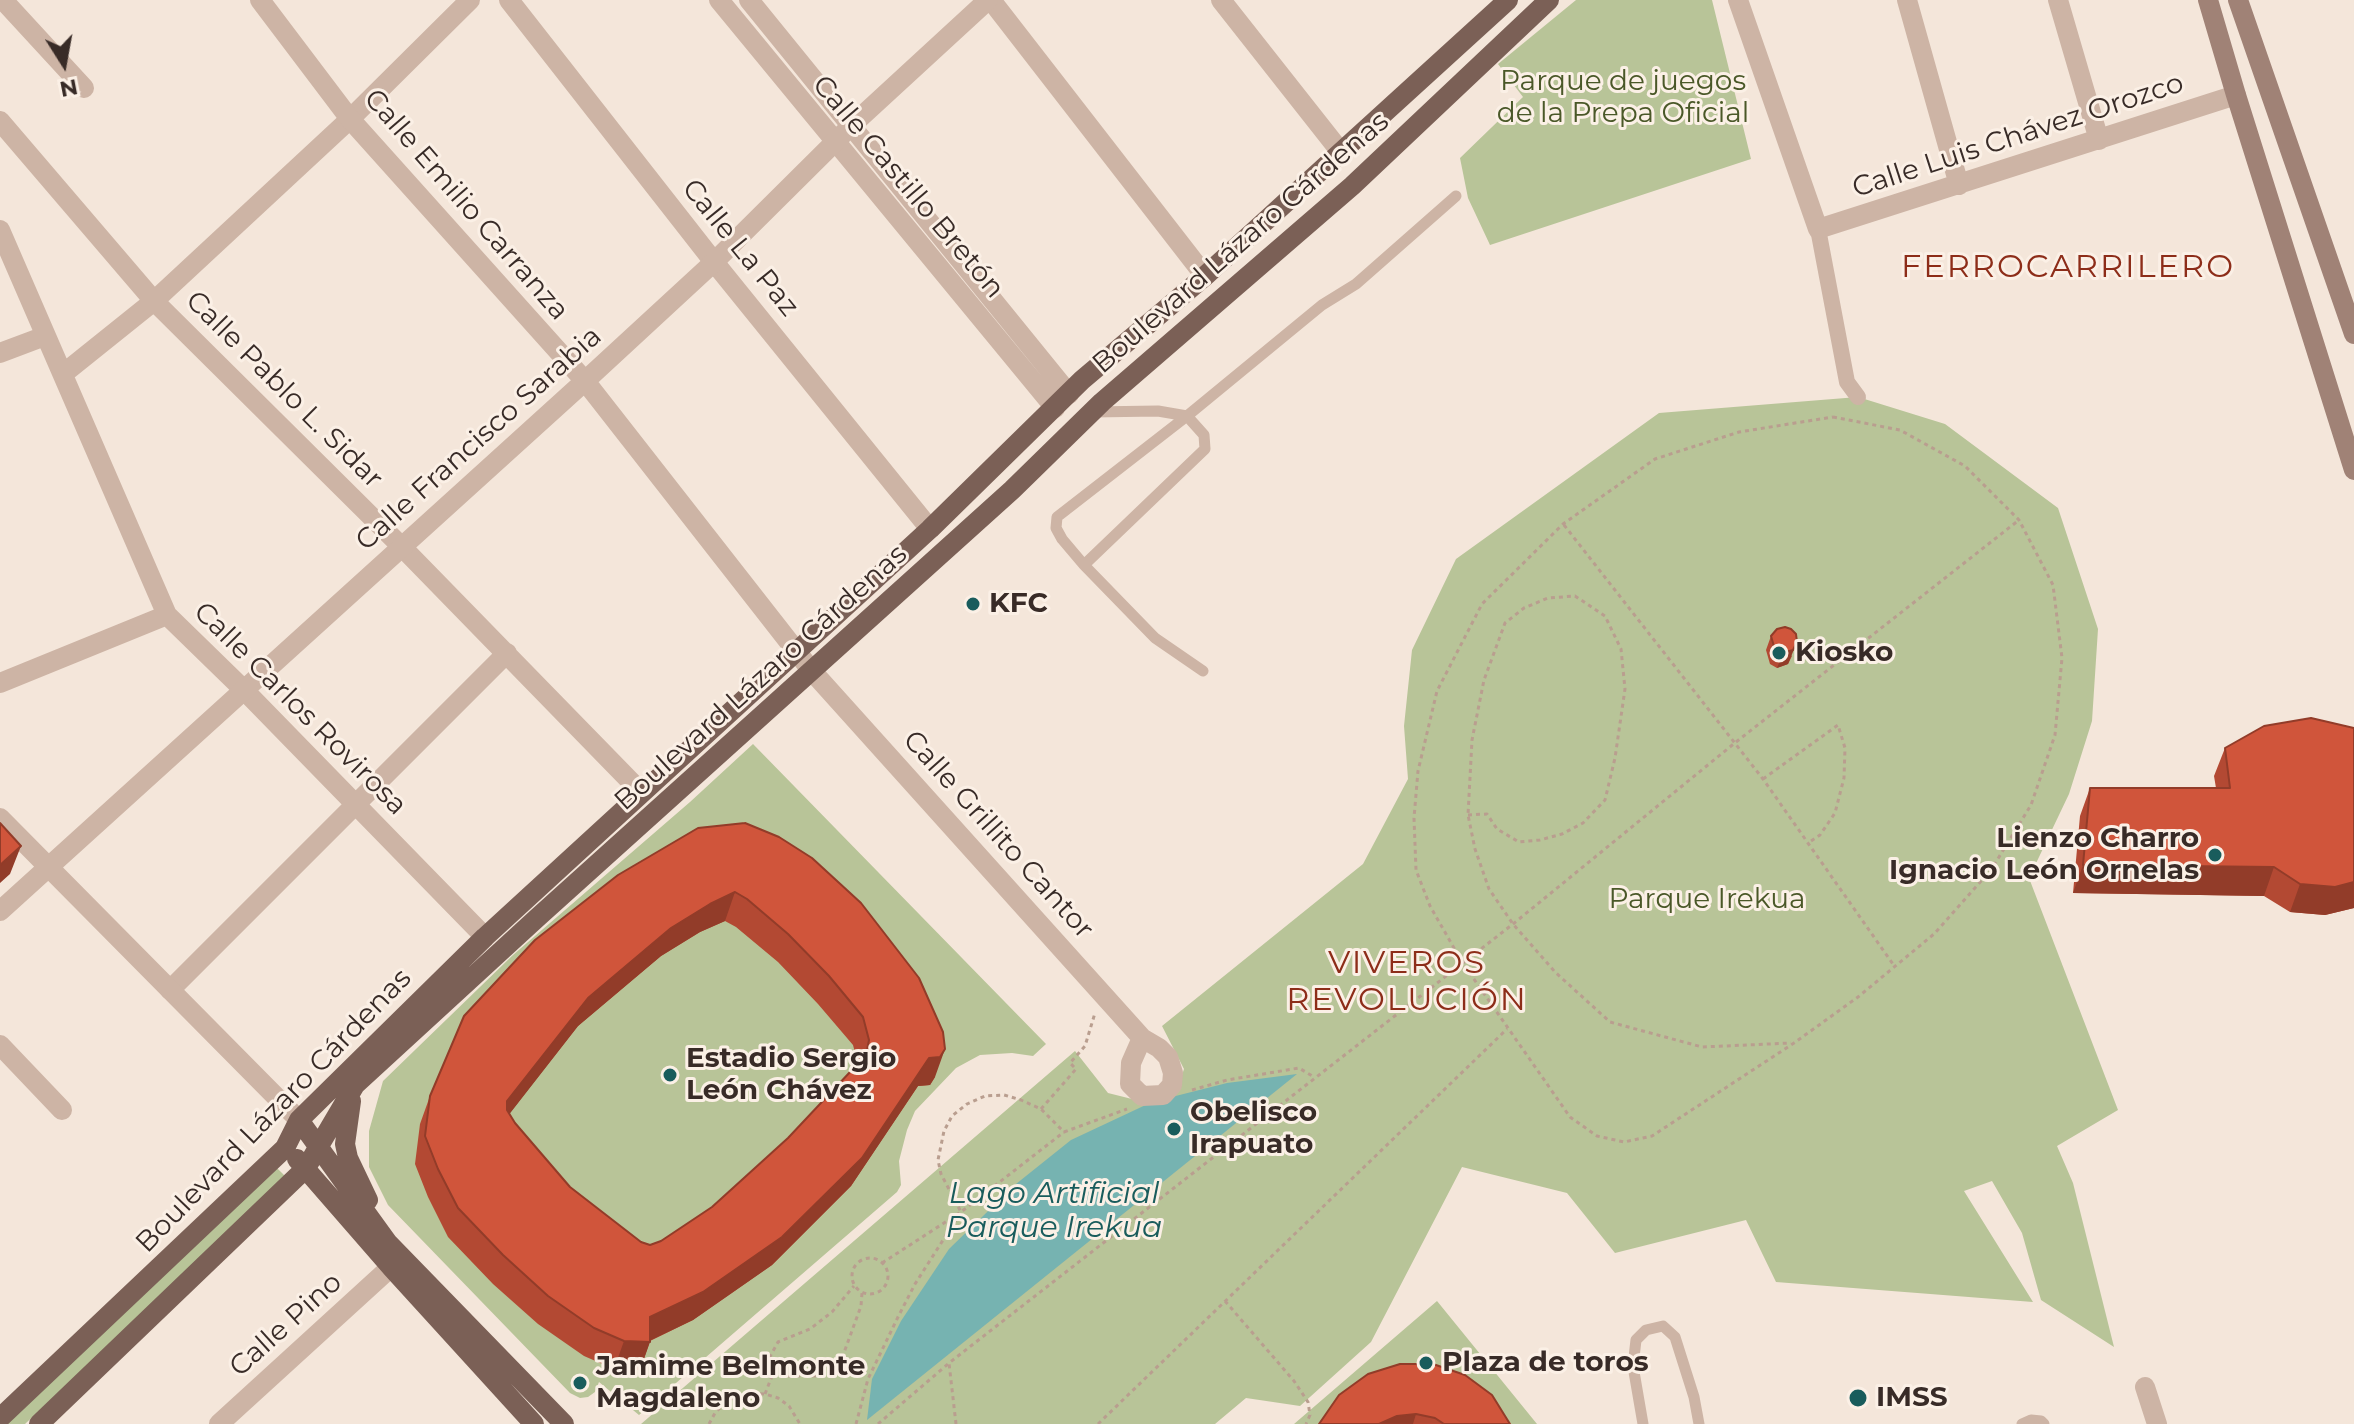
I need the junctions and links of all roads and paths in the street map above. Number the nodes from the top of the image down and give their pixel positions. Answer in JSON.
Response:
{"nodes":[{"id":1,"x":3,"y":0,"type":"edge"},
{"id":2,"x":260,"y":0,"type":"edge"},
{"id":3,"x":470,"y":0,"type":"edge"},
{"id":4,"x":509,"y":0,"type":"edge"},
{"id":5,"x":719,"y":0,"type":"edge"},
{"id":6,"x":749,"y":0,"type":"edge"},
{"id":7,"x":990,"y":0,"type":"edge"},
{"id":8,"x":1221,"y":0,"type":"edge"},
{"id":9,"x":1508,"y":0,"type":"edge"},
{"id":10,"x":1549,"y":0,"type":"edge"},
{"id":11,"x":1738,"y":0,"type":"edge"},
{"id":12,"x":1907,"y":0,"type":"edge"},
{"id":13,"x":2058,"y":0,"type":"edge"},
{"id":14,"x":2208,"y":0,"type":"edge"},
{"id":15,"x":2238,"y":0,"type":"edge"},
{"id":16,"x":84,"y":88,"type":"dead end"},
{"id":17,"x":2236,"y":95,"type":"junction"},
{"id":18,"x":350,"y":119,"type":"junction"},
{"id":19,"x":0,"y":121,"type":"edge"},
{"id":20,"x":851,"y":126,"type":"junction"},
{"id":21,"x":2099,"y":140,"type":"junction"},
{"id":22,"x":834,"y":142,"type":"junction"},
{"id":23,"x":1340,"y":151,"type":"junction"},
{"id":24,"x":1959,"y":185,"type":"junction"},
{"id":25,"x":1456,"y":196,"type":"dead end"},
{"id":26,"x":1818,"y":229,"type":"junction"},
{"id":27,"x":0,"y":230,"type":"edge"},
{"id":28,"x":714,"y":262,"type":"junction"},
{"id":29,"x":1205,"y":276,"type":"junction"},
{"id":30,"x":154,"y":301,"type":"junction"},
{"id":31,"x":2354,"y":334,"type":"edge"},
{"id":32,"x":45,"y":336,"type":"junction"},
{"id":33,"x":0,"y":353,"type":"edge"},
{"id":34,"x":63,"y":374,"type":"junction"},
{"id":35,"x":585,"y":381,"type":"junction"},
{"id":36,"x":1858,"y":397,"type":"dead end"},
{"id":37,"x":1062,"y":401,"type":"junction"},
{"id":38,"x":1092,"y":412,"type":"junction"},
{"id":39,"x":1187,"y":416,"type":"junction"},
{"id":40,"x":2354,"y":470,"type":"edge"},
{"id":41,"x":2019,"y":520,"type":"junction"},
{"id":42,"x":1563,"y":524,"type":"junction"},
{"id":43,"x":930,"y":529,"type":"junction"},
{"id":44,"x":402,"y":547,"type":"junction"},
{"id":45,"x":1084,"y":565,"type":"junction"},
{"id":46,"x":167,"y":615,"type":"junction"},
{"id":47,"x":507,"y":653,"type":"junction"},
{"id":48,"x":797,"y":653,"type":"junction"},
{"id":49,"x":811,"y":670,"type":"junction"},
{"id":50,"x":1203,"y":671,"type":"dead end"},
{"id":51,"x":0,"y":683,"type":"edge"},
{"id":52,"x":244,"y":690,"type":"junction"},
{"id":53,"x":1736,"y":742,"type":"junction"},
{"id":54,"x":1763,"y":779,"type":"junction"},
{"id":55,"x":641,"y":792,"type":"junction"},
{"id":56,"x":355,"y":805,"type":"junction"},
{"id":57,"x":1468,"y":815,"type":"junction"},
{"id":58,"x":0,"y":818,"type":"edge"},
{"id":59,"x":1808,"y":843,"type":"junction"},
{"id":60,"x":50,"y":866,"type":"junction"},
{"id":61,"x":0,"y":911,"type":"edge"},
{"id":62,"x":1513,"y":924,"type":"junction"},
{"id":63,"x":485,"y":937,"type":"junction"},
{"id":64,"x":1462,"y":962,"type":"junction"},
{"id":65,"x":1895,"y":967,"type":"junction"},
{"id":66,"x":170,"y":990,"type":"junction"},
{"id":67,"x":1106,"y":998,"type":"junction"},
{"id":68,"x":1508,"y":1028,"type":"junction"},
{"id":69,"x":1142,"y":1038,"type":"dead end"},
{"id":70,"x":1794,"y":1043,"type":"junction"},
{"id":71,"x":0,"y":1045,"type":"edge"},
{"id":72,"x":1314,"y":1077,"type":"junction"},
{"id":73,"x":355,"y":1085,"type":"junction"},
{"id":74,"x":1182,"y":1093,"type":"dead end"},
{"id":75,"x":1138,"y":1105,"type":"dead end"},
{"id":76,"x":1041,"y":1109,"type":"junction"},
{"id":77,"x":62,"y":1110,"type":"dead end"},
{"id":78,"x":299,"y":1120,"type":"junction"},
{"id":79,"x":1064,"y":1132,"type":"junction"},
{"id":80,"x":318,"y":1146,"type":"junction"},
{"id":81,"x":285,"y":1148,"type":"junction"},
{"id":82,"x":306,"y":1168,"type":"junction"},
{"id":83,"x":961,"y":1212,"type":"junction"},
{"id":84,"x":388,"y":1243,"type":"junction"},
{"id":85,"x":882,"y":1263,"type":"junction"},
{"id":86,"x":391,"y":1267,"type":"junction"},
{"id":87,"x":854,"y":1286,"type":"junction"},
{"id":88,"x":862,"y":1293,"type":"junction"},
{"id":89,"x":1225,"y":1301,"type":"junction"},
{"id":90,"x":949,"y":1363,"type":"junction"},
{"id":91,"x":772,"y":1376,"type":"junction"},
{"id":92,"x":2145,"y":1387,"type":"dead end"},
{"id":93,"x":765,"y":1394,"type":"junction"},
{"id":94,"x":0,"y":1418,"type":"edge"},
{"id":95,"x":527,"y":1422,"type":"edge"},
{"id":96,"x":39,"y":1424,"type":"edge"},
{"id":97,"x":219,"y":1424,"type":"edge"},
{"id":98,"x":564,"y":1424,"type":"edge"},
{"id":99,"x":709,"y":1424,"type":"edge"},
{"id":100,"x":800,"y":1424,"type":"edge"},
{"id":101,"x":856,"y":1424,"type":"edge"},
{"id":102,"x":878,"y":1424,"type":"edge"},
{"id":103,"x":956,"y":1424,"type":"edge"},
{"id":104,"x":1098,"y":1424,"type":"edge"},
{"id":105,"x":1306,"y":1424,"type":"edge"},
{"id":106,"x":1643,"y":1424,"type":"edge"},
{"id":107,"x":1699,"y":1424,"type":"edge"},
{"id":108,"x":2022,"y":1424,"type":"edge"},
{"id":109,"x":2044,"y":1424,"type":"edge"},
{"id":110,"x":2157,"y":1424,"type":"edge"}],
"edges":[{"from":1,"to":16,"type":"street"},
{"from":2,"to":18,"type":"street","name":"Calle Emilio Carranza"},
{"from":3,"to":18,"type":"street"},
{"from":4,"to":28,"type":"street","name":"Calle La Paz"},
{"from":5,"to":22,"type":"street","name":"Calle Castillo Bretón"},
{"from":6,"to":20,"type":"street","name":"Calle Castillo Bretón"},
{"from":7,"to":20,"type":"street","name":"Calle Francisco Sarabia"},
{"from":7,"to":29,"type":"street"},
{"from":8,"to":23,"type":"street"},
{"from":9,"to":23,"type":"main road","name":"Boulevard Lázaro Cárdenas"},
{"from":10,"to":38,"type":"main road","name":"Boulevard Lázaro Cárdenas"},
{"from":11,"to":26,"type":"street"},
{"from":12,"to":24,"type":"street"},
{"from":13,"to":21,"type":"street"},
{"from":14,"to":17,"type":"main road"},
{"from":15,"to":31,"type":"main road"},
{"from":17,"to":21,"type":"street","name":"Calle Luis Chávez Orozco"},
{"from":17,"to":40,"type":"main road"},
{"from":18,"to":30,"type":"street"},
{"from":18,"to":35,"type":"street","name":"Calle Emilio Carranza"},
{"from":19,"to":30,"type":"street","name":"Calle Pablo L. Sidar"},
{"from":20,"to":22,"type":"street","name":"Calle Francisco Sarabia"},
{"from":20,"to":37,"type":"street","name":"Calle Castillo Bretón"},
{"from":21,"to":24,"type":"street","name":"Calle Luis Chávez Orozco"},
{"from":22,"to":28,"type":"street","name":"Calle Francisco Sarabia"},
{"from":22,"to":37,"type":"street","name":"Calle Castillo Bretón"},
{"from":23,"to":29,"type":"main road","name":"Boulevard Lázaro Cárdenas"},
{"from":24,"to":26,"type":"street","name":"Calle Luis Chávez Orozco"},
{"from":25,"to":39,"type":"lane"},
{"from":26,"to":36,"type":"street"},
{"from":27,"to":32,"type":"street","name":"Calle Carlos Rovirosa"},
{"from":28,"to":35,"type":"street","name":"Calle Francisco Sarabia"},
{"from":28,"to":43,"type":"street","name":"Calle La Paz"},
{"from":29,"to":37,"type":"main road","name":"Boulevard Lázaro Cárdenas"},
{"from":30,"to":34,"type":"street"},
{"from":30,"to":44,"type":"street","name":"Calle Pablo L. Sidar"},
{"from":32,"to":33,"type":"street"},
{"from":32,"to":34,"type":"street","name":"Calle Carlos Rovirosa"},
{"from":34,"to":46,"type":"street","name":"Calle Carlos Rovirosa"},
{"from":35,"to":44,"type":"street","name":"Calle Francisco Sarabia"},
{"from":35,"to":48,"type":"street","name":"Calle Emilio Carranza"},
{"from":37,"to":43,"type":"main road","name":"Boulevard Lázaro Cárdenas"},
{"from":38,"to":39,"type":"lane"},
{"from":38,"to":49,"type":"main road","name":"Boulevard Lázaro Cárdenas"},
{"from":39,"to":45,"type":"lane"},
{"from":39,"to":45,"type":"lane"},
{"from":41,"to":42,"type":"path"},
{"from":41,"to":53,"type":"path"},
{"from":41,"to":65,"type":"path"},
{"from":42,"to":53,"type":"path"},
{"from":42,"to":64,"type":"path"},
{"from":43,"to":48,"type":"main road","name":"Boulevard Lázaro Cárdenas"},
{"from":44,"to":47,"type":"street","name":"Calle Pablo L. Sidar"},
{"from":44,"to":52,"type":"street","name":"Calle Francisco Sarabia"},
{"from":45,"to":50,"type":"lane"},
{"from":46,"to":51,"type":"street"},
{"from":46,"to":52,"type":"street","name":"Calle Carlos Rovirosa"},
{"from":47,"to":55,"type":"street","name":"Calle Pablo L. Sidar"},
{"from":47,"to":56,"type":"street"},
{"from":48,"to":49,"type":"street","name":"Calle Emilio Carranza"},
{"from":48,"to":55,"type":"main road","name":"Boulevard Lázaro Cárdenas"},
{"from":49,"to":67,"type":"street","name":"Calle Grillito Cantor"},
{"from":49,"to":73,"type":"main road","name":"Boulevard Lázaro Cárdenas"},
{"from":52,"to":56,"type":"street","name":"Calle Carlos Rovirosa"},
{"from":52,"to":60,"type":"street","name":"Calle Francisco Sarabia"},
{"from":53,"to":54,"type":"path"},
{"from":53,"to":62,"type":"path"},
{"from":54,"to":59,"type":"path"},
{"from":54,"to":59,"type":"path"},
{"from":55,"to":63,"type":"main road","name":"Boulevard Lázaro Cárdenas"},
{"from":56,"to":63,"type":"street","name":"Calle Carlos Rovirosa"},
{"from":56,"to":66,"type":"street"},
{"from":57,"to":57,"type":"path"},
{"from":57,"to":62,"type":"path"},
{"from":58,"to":60,"type":"street"},
{"from":59,"to":65,"type":"path"},
{"from":60,"to":61,"type":"street","name":"Calle Francisco Sarabia"},
{"from":60,"to":66,"type":"street"},
{"from":62,"to":64,"type":"path"},
{"from":62,"to":70,"type":"path"},
{"from":63,"to":78,"type":"main road","name":"Boulevard Lázaro Cárdenas"},
{"from":64,"to":68,"type":"path"},
{"from":64,"to":72,"type":"path"},
{"from":65,"to":70,"type":"path"},
{"from":66,"to":78,"type":"street"},
{"from":67,"to":69,"type":"street","name":"Calle Grillito Cantor"},
{"from":67,"to":76,"type":"path"},
{"from":68,"to":70,"type":"path"},
{"from":68,"to":89,"type":"path"},
{"from":71,"to":77,"type":"street"},
{"from":72,"to":74,"type":"path"},
{"from":72,"to":90,"type":"path"},
{"from":73,"to":80,"type":"main road","name":"Boulevard Lázaro Cárdenas"},
{"from":73,"to":84,"type":"main road"},
{"from":75,"to":79,"type":"path"},
{"from":76,"to":79,"type":"path"},
{"from":76,"to":83,"type":"path"},
{"from":78,"to":80,"type":"main road"},
{"from":78,"to":81,"type":"main road","name":"Boulevard Lázaro Cárdenas"},
{"from":79,"to":83,"type":"path"},
{"from":80,"to":82,"type":"main road","name":"Boulevard Lázaro Cárdenas"},
{"from":80,"to":84,"type":"main road"},
{"from":81,"to":82,"type":"main road"},
{"from":81,"to":94,"type":"main road","name":"Boulevard Lázaro Cárdenas"},
{"from":82,"to":86,"type":"main road"},
{"from":82,"to":96,"type":"main road","name":"Boulevard Lázaro Cárdenas"},
{"from":83,"to":85,"type":"path"},
{"from":83,"to":101,"type":"path"},
{"from":84,"to":98,"type":"main road"},
{"from":85,"to":87,"type":"path"},
{"from":85,"to":88,"type":"path"},
{"from":86,"to":95,"type":"main road"},
{"from":86,"to":97,"type":"street","name":"Calle Pino"},
{"from":87,"to":88,"type":"path"},
{"from":87,"to":91,"type":"path"},
{"from":88,"to":91,"type":"path"},
{"from":89,"to":104,"type":"path"},
{"from":89,"to":105,"type":"path"},
{"from":90,"to":102,"type":"path"},
{"from":90,"to":103,"type":"path"},
{"from":91,"to":93,"type":"path"},
{"from":92,"to":110,"type":"street"},
{"from":93,"to":99,"type":"path"},
{"from":93,"to":100,"type":"path"},
{"from":106,"to":107,"type":"lane"},
{"from":108,"to":109,"type":"lane"}]}
